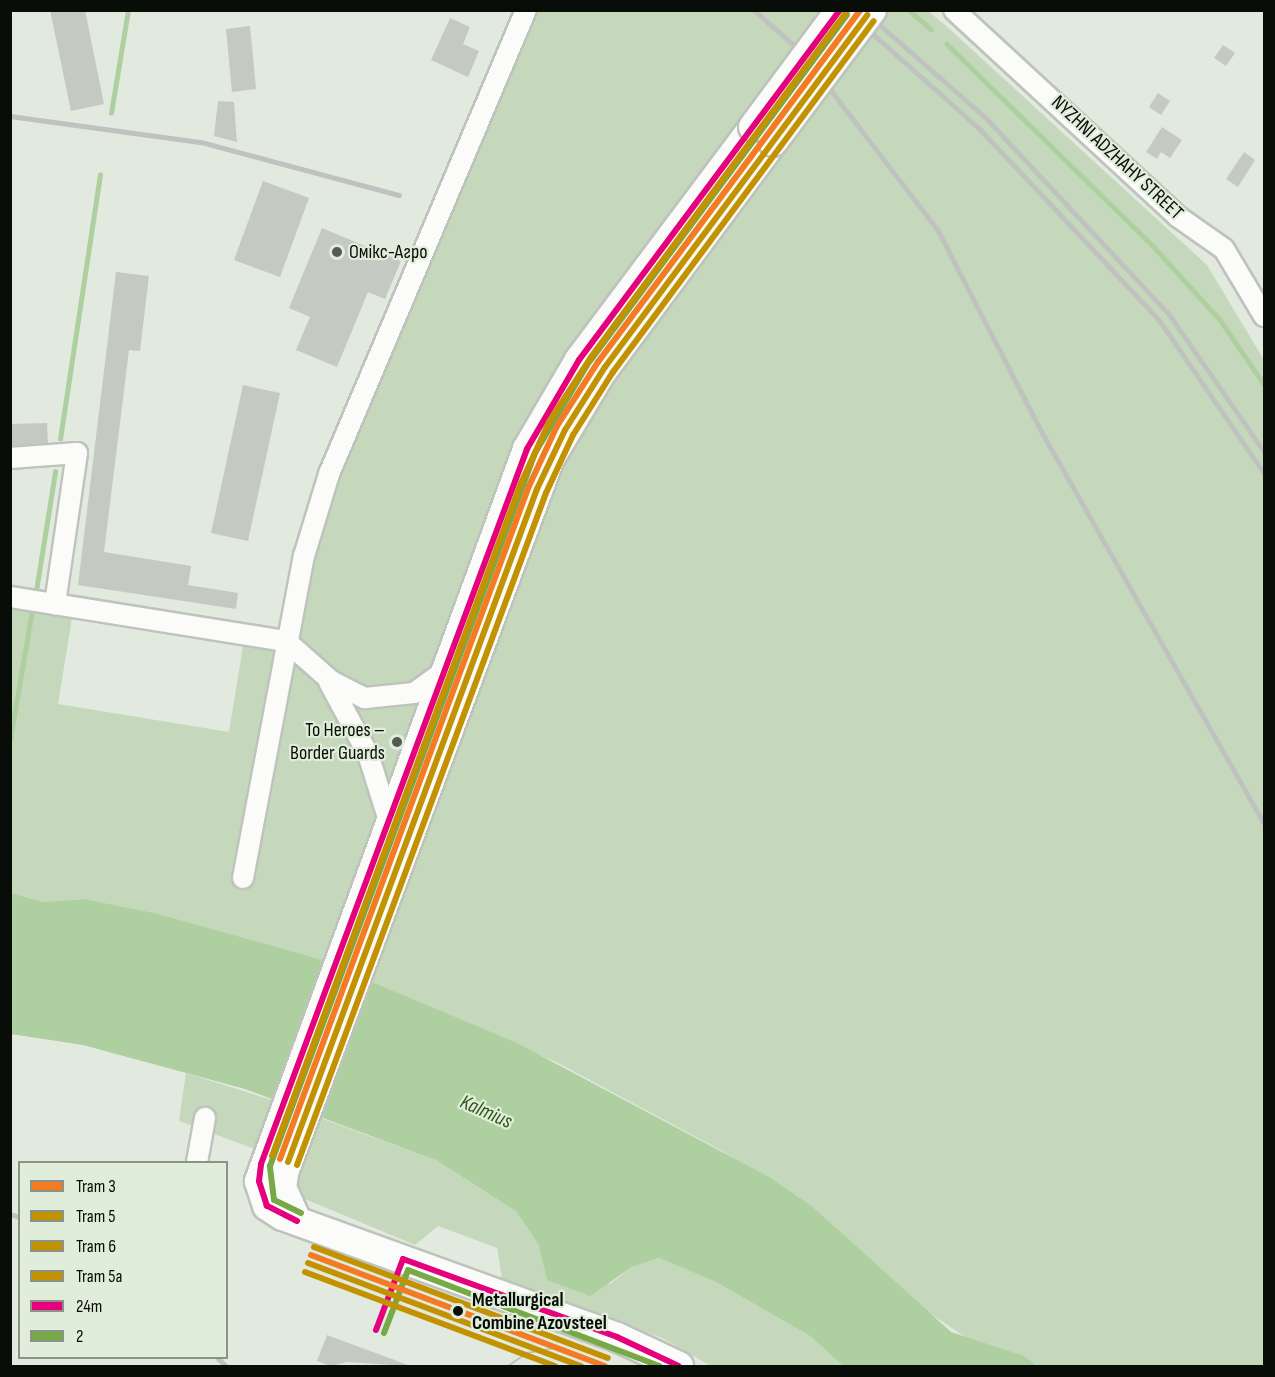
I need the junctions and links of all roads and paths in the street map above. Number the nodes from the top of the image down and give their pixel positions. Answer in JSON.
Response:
{"nodes":[{"id":1,"x":526,"y":10,"type":"edge"},
{"id":2,"x":840,"y":10,"type":"edge"},
{"id":3,"x":872,"y":10,"type":"edge"},
{"id":4,"x":954,"y":10,"type":"edge"},
{"id":5,"x":763,"y":134,"type":"junction"},
{"id":6,"x":1264,"y":316,"type":"edge"},
{"id":7,"x":596,"y":360,"type":"junction"},
{"id":8,"x":10,"y":458,"type":"edge"},
{"id":9,"x":16,"y":598,"type":"edge"},
{"id":10,"x":51,"y":603,"type":"junction"},
{"id":11,"x":286,"y":641,"type":"junction"},
{"id":12,"x":444,"y":671,"type":"junction"},
{"id":13,"x":322,"y":673,"type":"junction"},
{"id":14,"x":388,"y":820,"type":"junction"},
{"id":15,"x":383,"y":873,"type":"junction"},
{"id":16,"x":243,"y":878,"type":"dead end"},
{"id":17,"x":205,"y":1118,"type":"dead end"},
{"id":18,"x":197,"y":1161,"type":"edge"},
{"id":19,"x":679,"y":1366,"type":"edge"}],
"edges":[{"from":1,"to":11,"type":"street"},
{"from":2,"to":5,"type":"highway","bridge":true},
{"from":3,"to":5,"type":"highway","bridge":true},
{"from":4,"to":6,"type":"street","name":"NYZHNI ADZHAHY STREET"},
{"from":5,"to":7,"type":"highway"},
{"from":7,"to":12,"type":"highway"},
{"from":7,"to":15,"type":"highway"},
{"from":8,"to":10,"type":"street"},
{"from":9,"to":10,"type":"street"},
{"from":10,"to":11,"type":"street"},
{"from":11,"to":13,"type":"street"},
{"from":11,"to":16,"type":"street"},
{"from":12,"to":13,"type":"street"},
{"from":12,"to":14,"type":"highway"},
{"from":13,"to":14,"type":"street"},
{"from":14,"to":15,"type":"highway"},
{"from":15,"to":19,"type":"highway"},
{"from":17,"to":18,"type":"street"}]}
